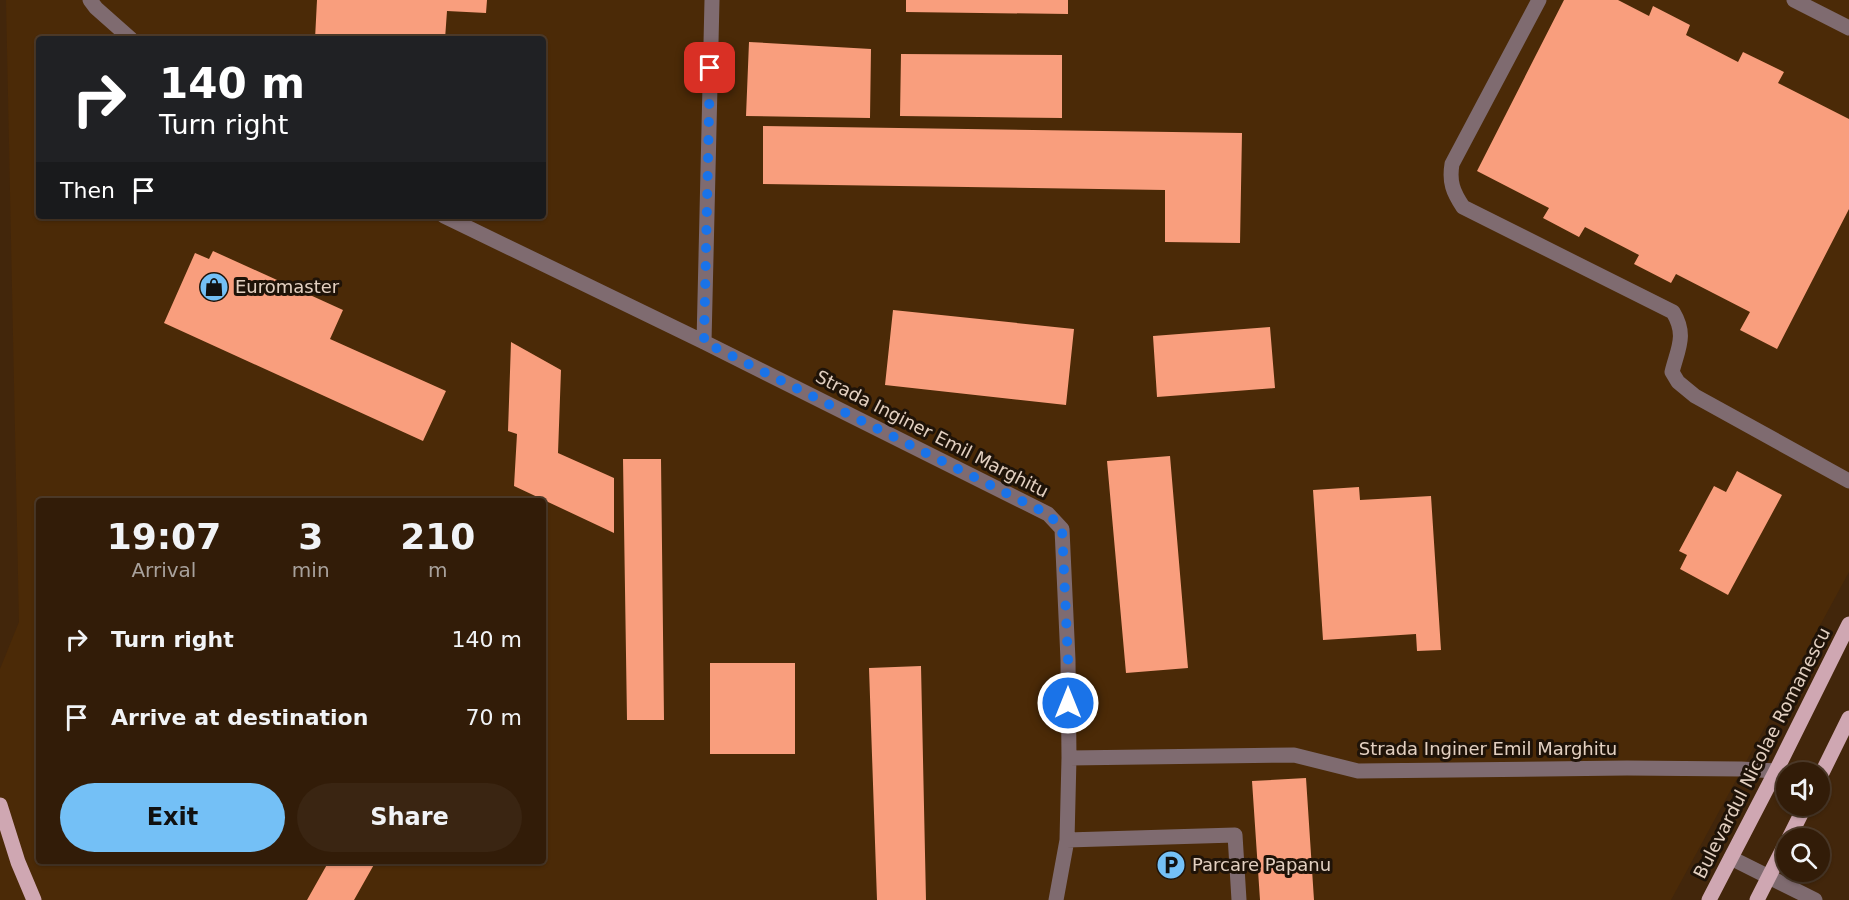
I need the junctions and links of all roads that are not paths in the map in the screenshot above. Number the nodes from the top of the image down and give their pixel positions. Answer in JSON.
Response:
{"nodes":[{"id":1,"x":90,"y":0,"type":"edge"},
{"id":2,"x":712,"y":0,"type":"edge"},
{"id":3,"x":1539,"y":0,"type":"edge"},
{"id":4,"x":1794,"y":0,"type":"edge"},
{"id":5,"x":1849,"y":28,"type":"edge"},
{"id":6,"x":129,"y":36,"type":"edge"},
{"id":7,"x":450,"y":219,"type":"edge"},
{"id":8,"x":704,"y":342,"type":"junction"},
{"id":9,"x":1849,"y":481,"type":"edge"},
{"id":10,"x":1849,"y":624,"type":"edge"},
{"id":11,"x":1849,"y":718,"type":"edge"},
{"id":12,"x":1069,"y":758,"type":"junction"},
{"id":13,"x":1786,"y":762,"type":"edge"},
{"id":14,"x":1827,"y":762,"type":"edge"},
{"id":15,"x":1776,"y":774,"type":"edge"},
{"id":16,"x":1776,"y":782,"type":"edge"},
{"id":17,"x":0,"y":805,"type":"edge"},
{"id":18,"x":1067,"y":840,"type":"junction"},
{"id":19,"x":1731,"y":858,"type":"junction"},
{"id":20,"x":1776,"y":863,"type":"edge"},
{"id":21,"x":1769,"y":877,"type":"junction"},
{"id":22,"x":34,"y":900,"type":"edge"},
{"id":23,"x":1056,"y":900,"type":"edge"},
{"id":24,"x":1239,"y":900,"type":"edge"},
{"id":25,"x":1709,"y":900,"type":"edge"},
{"id":26,"x":1757,"y":900,"type":"edge"},
{"id":27,"x":1815,"y":900,"type":"edge"}],
"edges":[{"from":1,"to":6,"type":"street"},
{"from":2,"to":8,"type":"street"},
{"from":3,"to":9,"type":"street"},
{"from":4,"to":5,"type":"street"},
{"from":7,"to":8,"type":"street","name":"Strada Inginer Emil Marghitu"},
{"from":8,"to":12,"type":"street","name":"Strada Inginer Emil Marghitu"},
{"from":10,"to":13,"type":"main road","name":"Bulevardul Nicolae Romanescu"},
{"from":11,"to":14,"type":"main road"},
{"from":12,"to":15,"type":"street","name":"Strada Inginer Emil Marghitu"},
{"from":12,"to":18,"type":"street"},
{"from":16,"to":19,"type":"main road","name":"Bulevardul Nicolae Romanescu"},
{"from":17,"to":22,"type":"main road"},
{"from":18,"to":23,"type":"street"},
{"from":18,"to":24,"type":"street"},
{"from":19,"to":21,"type":"street"},
{"from":19,"to":25,"type":"main road","name":"Bulevardul Nicolae Romanescu"},
{"from":20,"to":21,"type":"main road"},
{"from":21,"to":26,"type":"main road"},
{"from":21,"to":27,"type":"street"}]}
